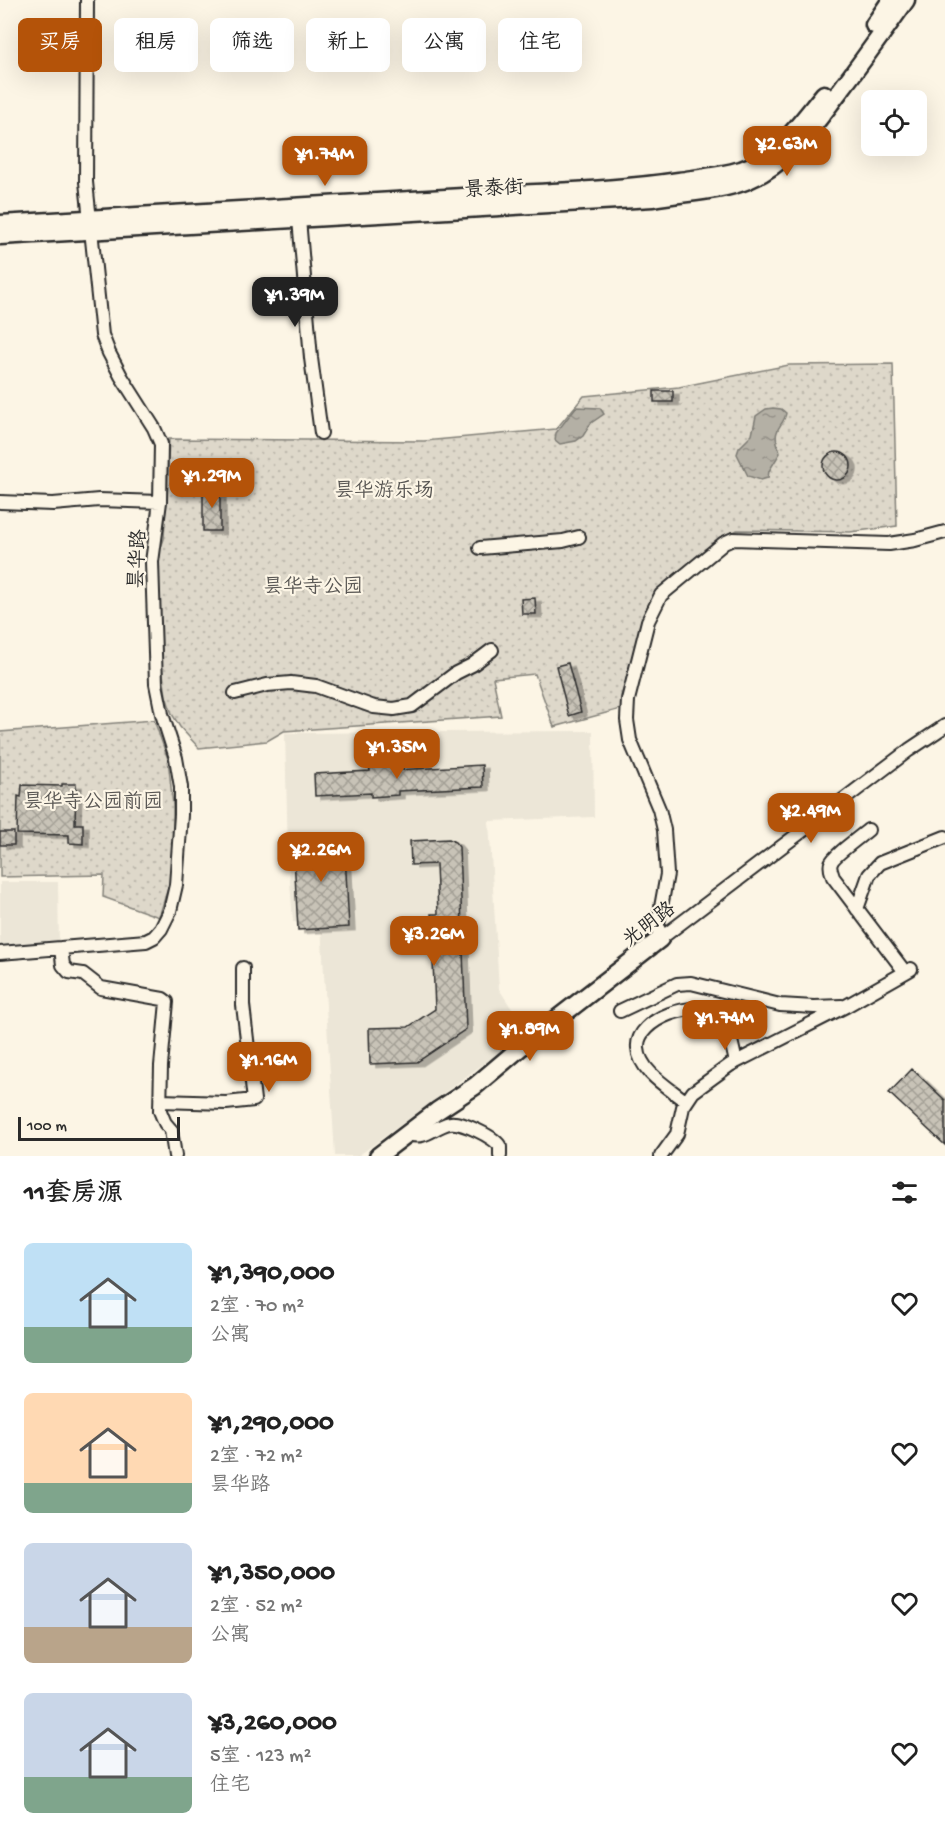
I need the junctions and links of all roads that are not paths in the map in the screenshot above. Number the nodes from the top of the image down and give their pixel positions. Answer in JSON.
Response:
{"nodes":[{"id":1,"x":87,"y":0,"type":"edge"},
{"id":2,"x":891,"y":0,"type":"edge"},
{"id":3,"x":906,"y":0,"type":"edge"},
{"id":4,"x":299,"y":219,"type":"junction"},
{"id":5,"x":0,"y":224,"type":"edge"},
{"id":6,"x":91,"y":225,"type":"junction"},
{"id":7,"x":0,"y":236,"type":"edge"},
{"id":8,"x":321,"y":433,"type":"dead end"},
{"id":9,"x":0,"y":502,"type":"edge"},
{"id":10,"x":160,"y":502,"type":"junction"},
{"id":11,"x":945,"y":532,"type":"edge"},
{"id":12,"x":579,"y":537,"type":"dead end"},
{"id":13,"x":480,"y":548,"type":"dead end"},
{"id":14,"x":492,"y":650,"type":"dead end"},
{"id":15,"x":235,"y":693,"type":"dead end"},
{"id":16,"x":945,"y":726,"type":"edge"},
{"id":17,"x":868,"y":830,"type":"dead end"},
{"id":18,"x":945,"y":837,"type":"edge"},
{"id":19,"x":857,"y":909,"type":"junction"},
{"id":20,"x":660,"y":939,"type":"junction"},
{"id":21,"x":61,"y":948,"type":"junction"},
{"id":22,"x":0,"y":953,"type":"edge"},
{"id":23,"x":243,"y":968,"type":"dead end"},
{"id":24,"x":846,"y":1006,"type":"junction"},
{"id":25,"x":620,"y":1011,"type":"dead end"},
{"id":26,"x":736,"y":1062,"type":"junction"},
{"id":27,"x":161,"y":1101,"type":"junction"},
{"id":28,"x":685,"y":1101,"type":"junction"},
{"id":29,"x":407,"y":1134,"type":"junction"},
{"id":30,"x":175,"y":1156,"type":"edge"},
{"id":31,"x":378,"y":1156,"type":"edge"},
{"id":32,"x":500,"y":1156,"type":"edge"},
{"id":33,"x":662,"y":1156,"type":"edge"}],
"edges":[{"from":1,"to":6,"type":"street","name":"昙华路"},
{"from":2,"to":6,"type":"street","name":"景泰街"},
{"from":3,"to":4,"type":"street","name":"景泰街"},
{"from":4,"to":6,"type":"street","name":"景泰街"},
{"from":4,"to":8,"type":"street"},
{"from":5,"to":6,"type":"street","name":"景泰街"},
{"from":6,"to":7,"type":"street","name":"景泰街"},
{"from":6,"to":10,"type":"street","name":"昙华路"},
{"from":9,"to":10,"type":"street"},
{"from":10,"to":21,"type":"street","name":"昙华路"},
{"from":11,"to":20,"type":"street"},
{"from":12,"to":13,"type":"street"},
{"from":14,"to":15,"type":"street"},
{"from":16,"to":20,"type":"street","name":"光明路"},
{"from":17,"to":19,"type":"street"},
{"from":18,"to":19,"type":"street"},
{"from":19,"to":24,"type":"street"},
{"from":20,"to":29,"type":"street","name":"光明路"},
{"from":21,"to":22,"type":"street","name":"昙华路"},
{"from":21,"to":27,"type":"street"},
{"from":23,"to":27,"type":"street"},
{"from":24,"to":25,"type":"street"},
{"from":24,"to":26,"type":"street"},
{"from":26,"to":28,"type":"street"},
{"from":26,"to":28,"type":"street"},
{"from":27,"to":30,"type":"street"},
{"from":28,"to":33,"type":"street"},
{"from":29,"to":31,"type":"street","name":"光明路"},
{"from":29,"to":32,"type":"street"}]}
